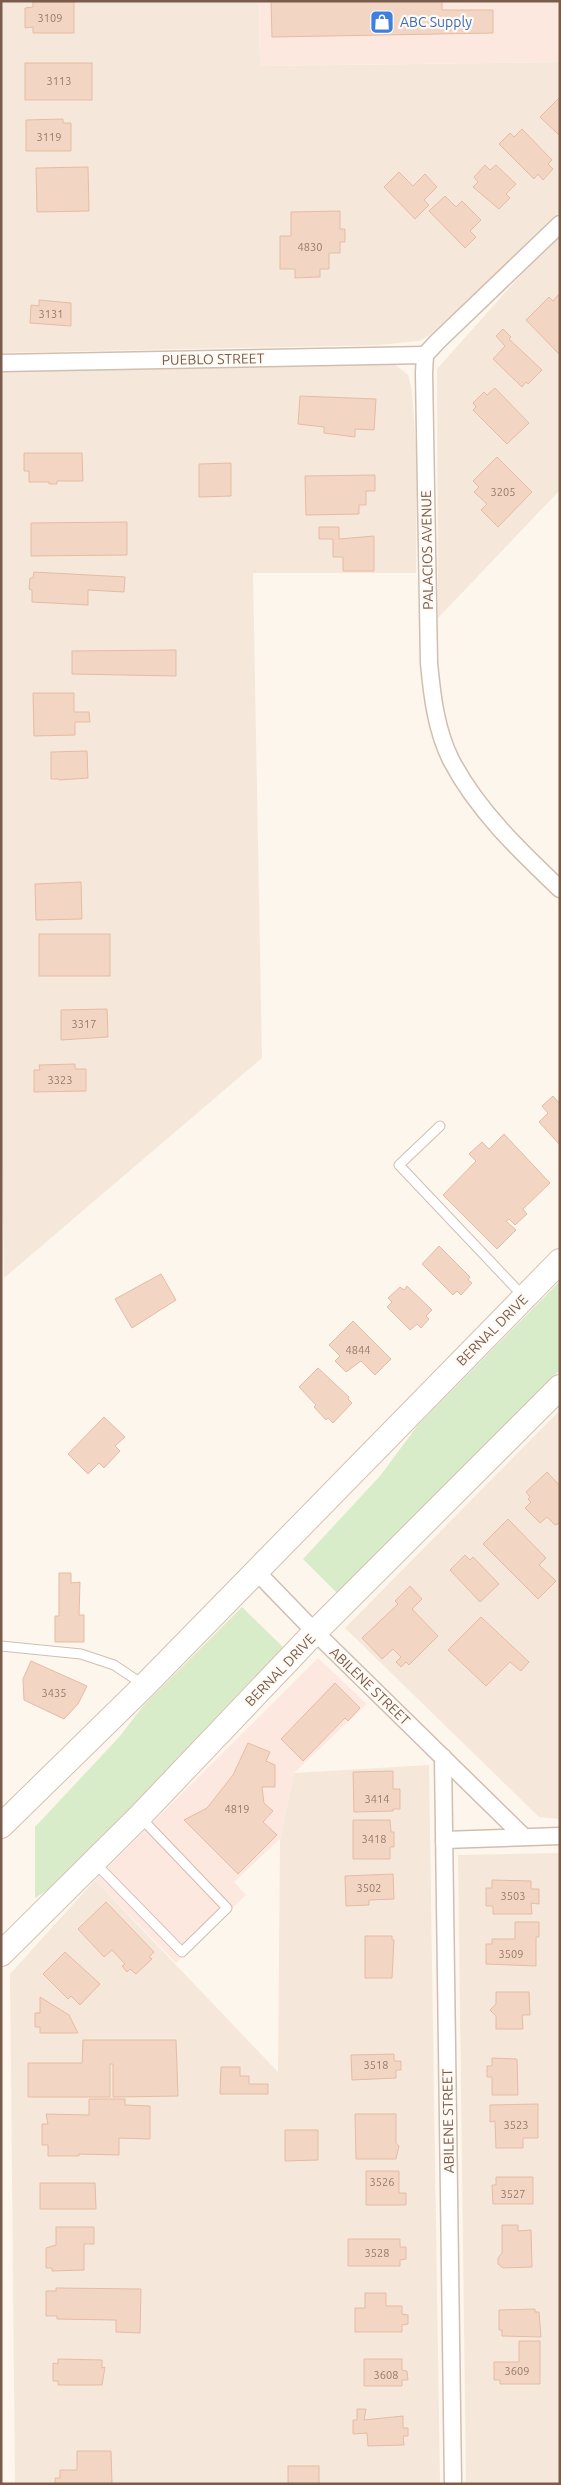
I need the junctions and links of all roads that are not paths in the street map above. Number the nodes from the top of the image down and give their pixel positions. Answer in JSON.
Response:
{"nodes":[{"id":1,"x":560,"y":224,"type":"edge"},
{"id":2,"x":425,"y":355,"type":"junction"},
{"id":3,"x":1,"y":363,"type":"edge"},
{"id":4,"x":560,"y":889,"type":"edge"},
{"id":5,"x":440,"y":1126,"type":"dead end"},
{"id":6,"x":560,"y":1261,"type":"edge"},
{"id":7,"x":524,"y":1297,"type":"junction"},
{"id":8,"x":560,"y":1387,"type":"edge"},
{"id":9,"x":255,"y":1570,"type":"junction"},
{"id":10,"x":315,"y":1632,"type":"junction"},
{"id":11,"x":1,"y":1646,"type":"edge"},
{"id":12,"x":144,"y":1686,"type":"junction"},
{"id":13,"x":443,"y":1757,"type":"junction"},
{"id":14,"x":140,"y":1816,"type":"junction"},
{"id":15,"x":1,"y":1826,"type":"edge"},
{"id":16,"x":560,"y":1836,"type":"edge"},
{"id":17,"x":524,"y":1837,"type":"junction"},
{"id":18,"x":444,"y":1840,"type":"junction"},
{"id":19,"x":93,"y":1861,"type":"junction"},
{"id":20,"x":1,"y":1954,"type":"edge"},
{"id":21,"x":453,"y":2484,"type":"edge"}],
"edges":[{"from":1,"to":2,"type":"street"},
{"from":2,"to":3,"type":"street","name":"PUEBLO STREET"},
{"from":2,"to":4,"type":"street","name":"PALACIOS AVENUE"},
{"from":5,"to":7,"type":"lane"},
{"from":6,"to":7,"type":"street","name":"BERNAL DRIVE"},
{"from":7,"to":9,"type":"street","name":"BERNAL DRIVE"},
{"from":8,"to":10,"type":"street","name":"BERNAL DRIVE"},
{"from":9,"to":10,"type":"street","name":"ABILENE STREET"},
{"from":9,"to":12,"type":"street","name":"BERNAL DRIVE"},
{"from":10,"to":13,"type":"street","name":"ABILENE STREET"},
{"from":10,"to":14,"type":"street","name":"BERNAL DRIVE"},
{"from":11,"to":12,"type":"lane"},
{"from":12,"to":15,"type":"street","name":"BERNAL DRIVE"},
{"from":13,"to":17,"type":"street","name":"ABILENE STREET"},
{"from":13,"to":18,"type":"street","name":"ABILENE STREET"},
{"from":14,"to":19,"type":"street","name":"BERNAL DRIVE"},
{"from":14,"to":19,"type":"lane"},
{"from":16,"to":17,"type":"street"},
{"from":17,"to":18,"type":"street"},
{"from":18,"to":21,"type":"street","name":"ABILENE STREET"},
{"from":19,"to":20,"type":"street","name":"BERNAL DRIVE"}]}
